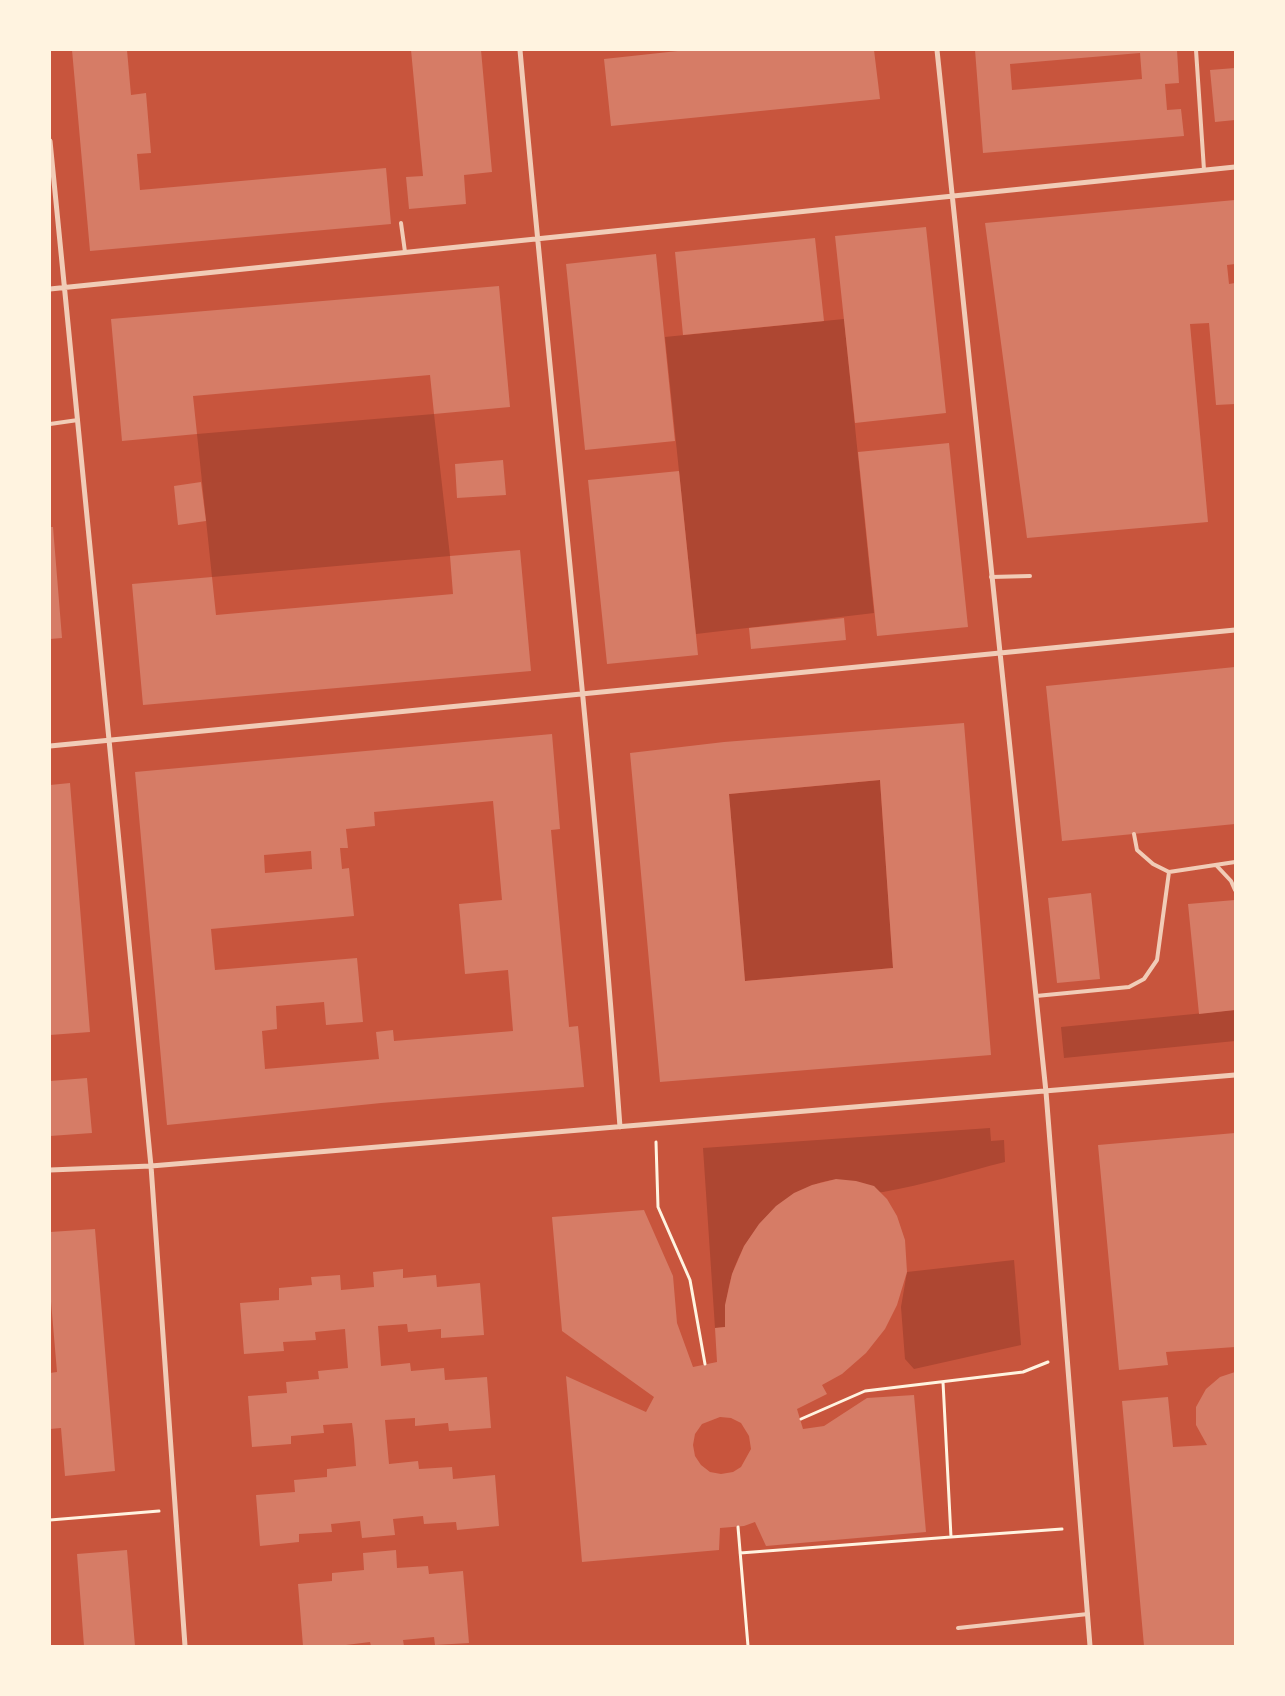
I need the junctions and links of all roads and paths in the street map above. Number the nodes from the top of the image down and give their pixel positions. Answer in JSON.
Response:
{"nodes":[{"id":1,"x":520,"y":50,"type":"edge"},
{"id":2,"x":937,"y":50,"type":"edge"},
{"id":3,"x":1196,"y":50,"type":"edge"},
{"id":4,"x":50,"y":141,"type":"edge"},
{"id":5,"x":1235,"y":167,"type":"edge"},
{"id":6,"x":1204,"y":170,"type":"junction"},
{"id":7,"x":951,"y":195,"type":"junction"},
{"id":8,"x":400,"y":223,"type":"dead end"},
{"id":9,"x":537,"y":238,"type":"junction"},
{"id":10,"x":405,"y":252,"type":"junction"},
{"id":11,"x":64,"y":288,"type":"junction"},
{"id":12,"x":50,"y":289,"type":"edge"},
{"id":13,"x":78,"y":420,"type":"junction"},
{"id":14,"x":50,"y":424,"type":"edge"},
{"id":15,"x":1030,"y":576,"type":"dead end"},
{"id":16,"x":991,"y":577,"type":"junction"},
{"id":17,"x":1235,"y":630,"type":"edge"},
{"id":18,"x":1000,"y":653,"type":"junction"},
{"id":19,"x":584,"y":694,"type":"junction"},
{"id":20,"x":109,"y":740,"type":"junction"},
{"id":21,"x":50,"y":746,"type":"edge"},
{"id":22,"x":1134,"y":834,"type":"dead end"},
{"id":23,"x":1235,"y":862,"type":"edge"},
{"id":24,"x":1216,"y":865,"type":"junction"},
{"id":25,"x":1169,"y":872,"type":"junction"},
{"id":26,"x":1235,"y":890,"type":"edge"},
{"id":27,"x":1036,"y":996,"type":"junction"},
{"id":28,"x":1235,"y":1075,"type":"edge"},
{"id":29,"x":1046,"y":1092,"type":"junction"},
{"id":30,"x":654,"y":1124,"type":"junction"},
{"id":31,"x":620,"y":1127,"type":"junction"},
{"id":32,"x":151,"y":1166,"type":"junction"},
{"id":33,"x":50,"y":1170,"type":"edge"},
{"id":34,"x":1067,"y":1354,"type":"junction"},
{"id":35,"x":705,"y":1364,"type":"dead end"},
{"id":36,"x":943,"y":1382,"type":"junction"},
{"id":37,"x":801,"y":1419,"type":"dead end"},
{"id":38,"x":177,"y":1509,"type":"junction"},
{"id":39,"x":50,"y":1520,"type":"edge"},
{"id":40,"x":738,"y":1527,"type":"dead end"},
{"id":41,"x":1081,"y":1527,"type":"junction"},
{"id":42,"x":951,"y":1537,"type":"junction"},
{"id":43,"x":740,"y":1553,"type":"junction"},
{"id":44,"x":1088,"y":1614,"type":"junction"},
{"id":45,"x":958,"y":1628,"type":"dead end"},
{"id":46,"x":185,"y":1646,"type":"edge"},
{"id":47,"x":748,"y":1646,"type":"edge"},
{"id":48,"x":1090,"y":1646,"type":"edge"}],
"edges":[{"from":1,"to":9,"type":"street"},
{"from":2,"to":7,"type":"street"},
{"from":3,"to":6,"type":"lane"},
{"from":4,"to":11,"type":"street"},
{"from":5,"to":6,"type":"street"},
{"from":6,"to":7,"type":"street"},
{"from":7,"to":9,"type":"street"},
{"from":7,"to":16,"type":"street"},
{"from":8,"to":10,"type":"lane"},
{"from":9,"to":10,"type":"street"},
{"from":9,"to":19,"type":"street"},
{"from":10,"to":11,"type":"street"},
{"from":11,"to":12,"type":"street"},
{"from":11,"to":13,"type":"street"},
{"from":13,"to":14,"type":"lane"},
{"from":13,"to":20,"type":"street"},
{"from":15,"to":16,"type":"lane"},
{"from":16,"to":18,"type":"street"},
{"from":17,"to":18,"type":"street"},
{"from":18,"to":19,"type":"street"},
{"from":18,"to":27,"type":"street"},
{"from":19,"to":20,"type":"street"},
{"from":19,"to":31,"type":"street"},
{"from":20,"to":21,"type":"street"},
{"from":20,"to":32,"type":"street"},
{"from":22,"to":25,"type":"lane"},
{"from":23,"to":24,"type":"lane"},
{"from":24,"to":25,"type":"lane"},
{"from":24,"to":26,"type":"lane"},
{"from":25,"to":27,"type":"lane"},
{"from":27,"to":29,"type":"street"},
{"from":28,"to":29,"type":"street"},
{"from":29,"to":30,"type":"street"},
{"from":29,"to":34,"type":"street"},
{"from":30,"to":31,"type":"street"},
{"from":30,"to":35,"type":"path"},
{"from":31,"to":32,"type":"street"},
{"from":32,"to":33,"type":"street"},
{"from":32,"to":38,"type":"street"},
{"from":34,"to":36,"type":"path"},
{"from":34,"to":41,"type":"street"},
{"from":36,"to":37,"type":"path"},
{"from":36,"to":42,"type":"path"},
{"from":38,"to":39,"type":"path"},
{"from":38,"to":46,"type":"street"},
{"from":40,"to":43,"type":"path"},
{"from":41,"to":42,"type":"path"},
{"from":41,"to":44,"type":"street"},
{"from":42,"to":43,"type":"path"},
{"from":43,"to":47,"type":"path"},
{"from":44,"to":45,"type":"lane"},
{"from":44,"to":48,"type":"street"}]}
